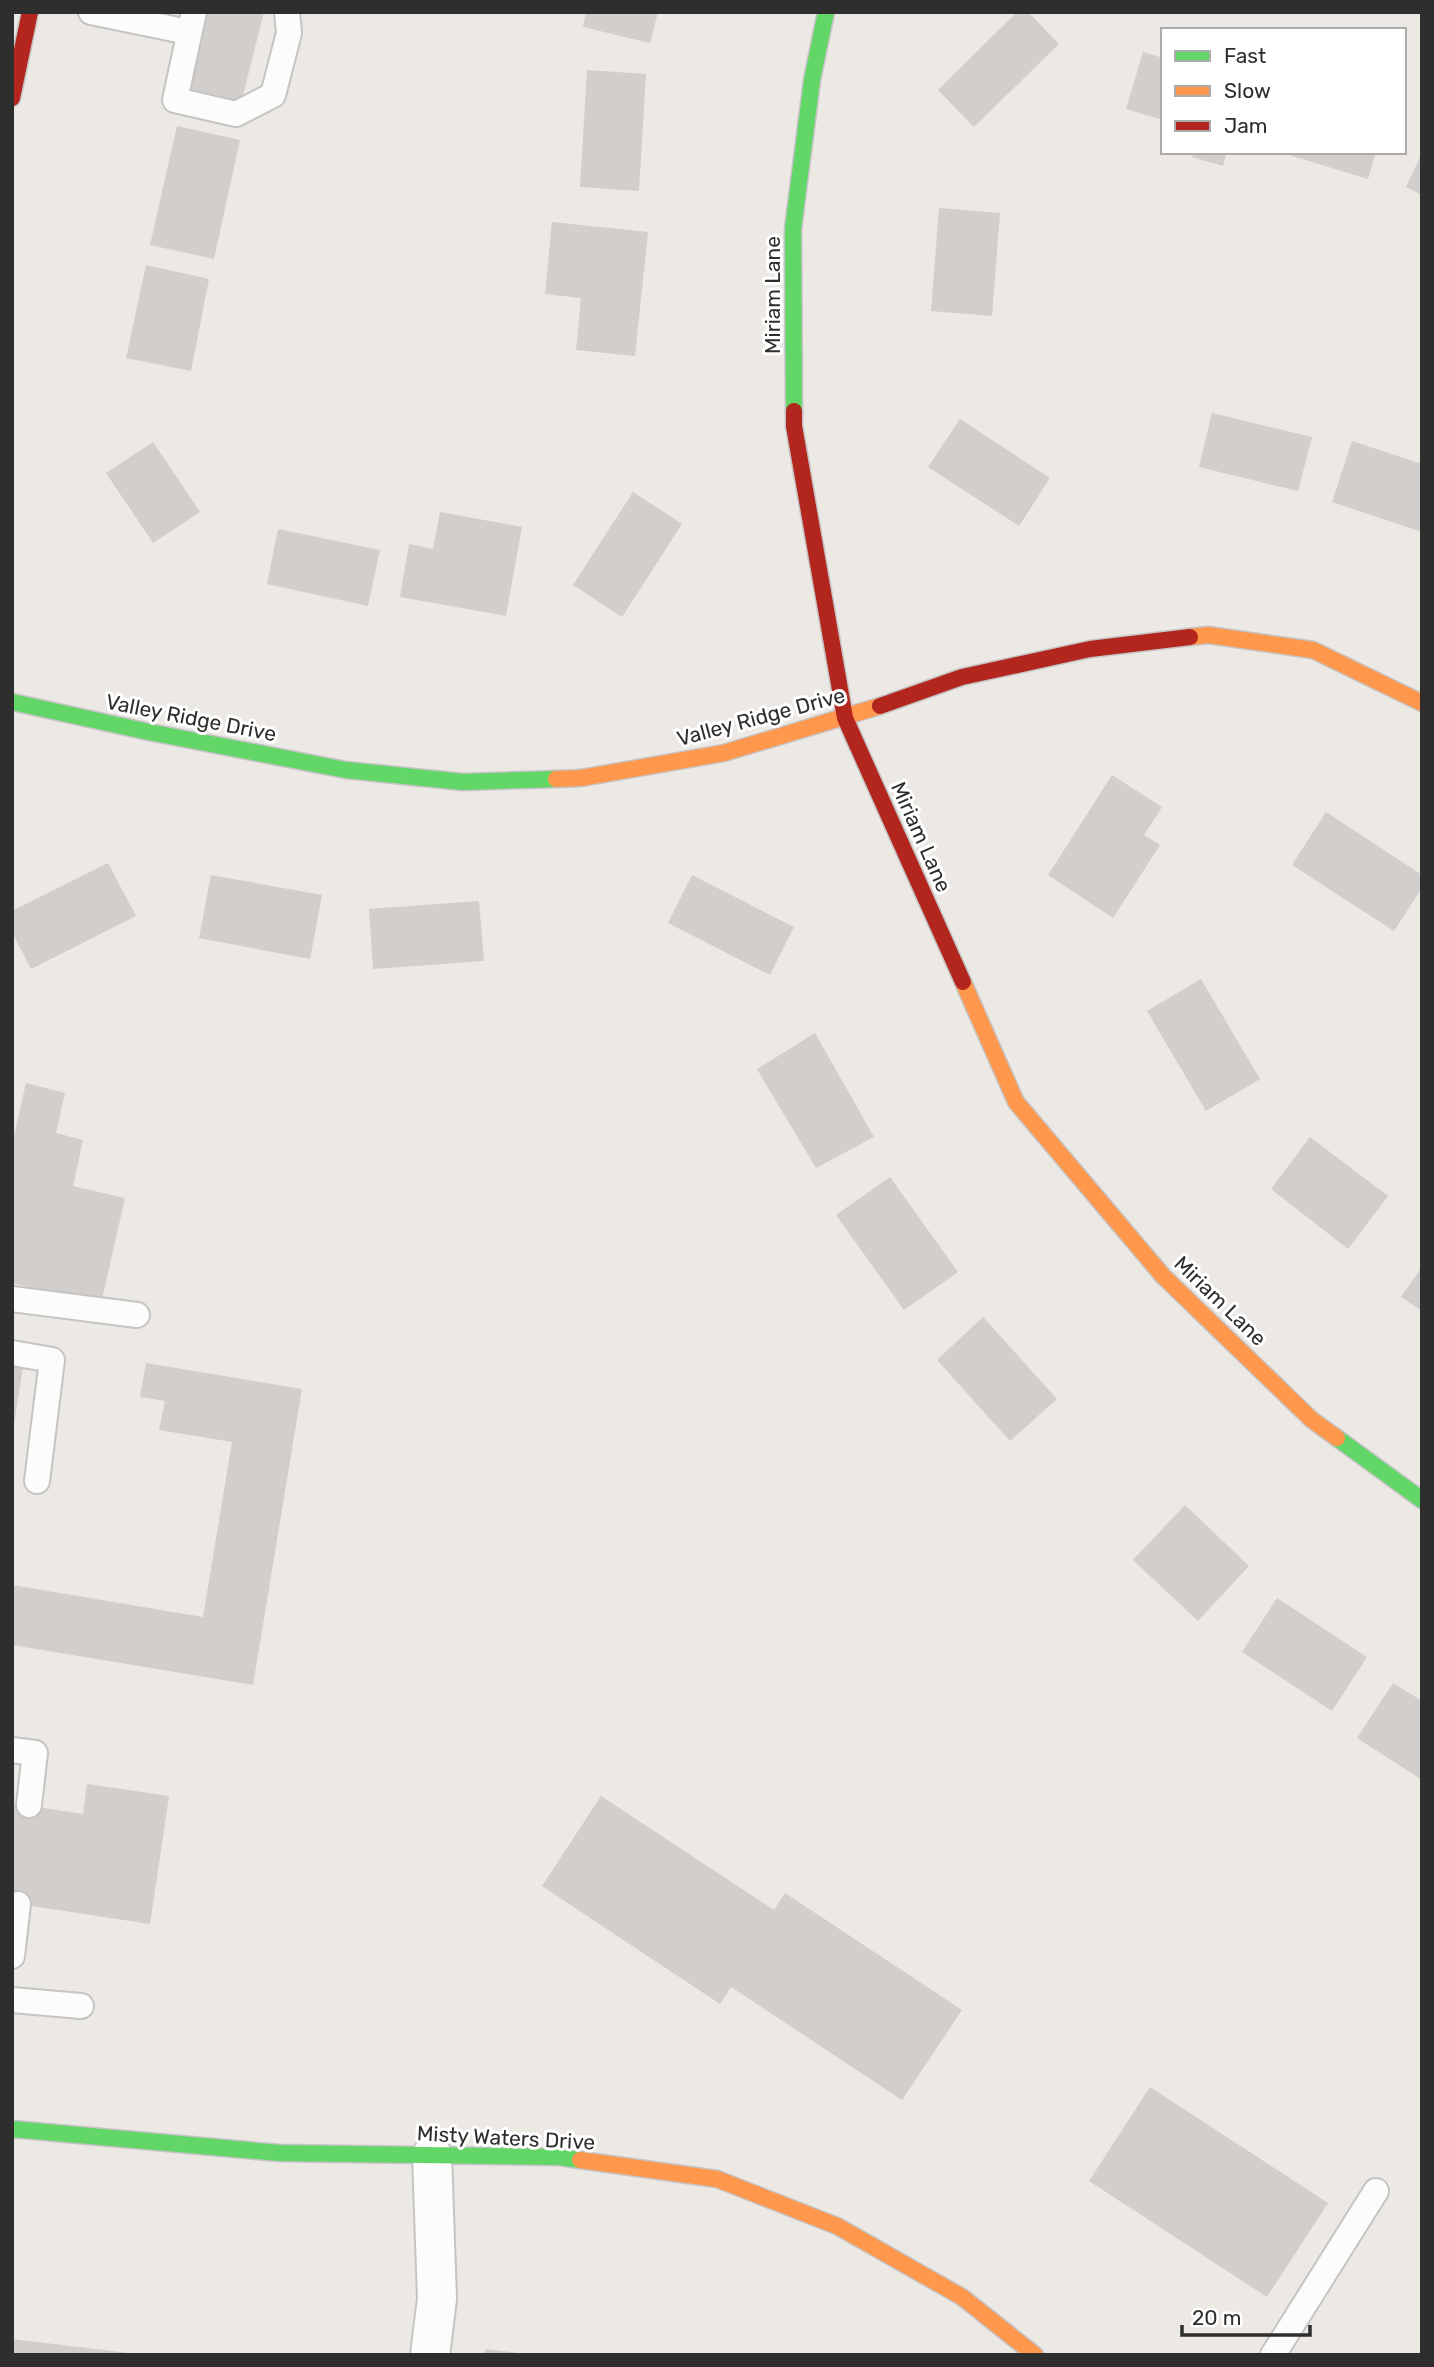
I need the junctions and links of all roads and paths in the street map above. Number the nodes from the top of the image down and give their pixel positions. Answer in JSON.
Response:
{"nodes":[{"id":1,"x":30,"y":12,"type":"edge"},
{"id":2,"x":91,"y":12,"type":"edge"},
{"id":3,"x":287,"y":12,"type":"edge"},
{"id":4,"x":826,"y":12,"type":"edge"},
{"id":5,"x":191,"y":22,"type":"edge"},
{"id":6,"x":12,"y":99,"type":"edge"},
{"id":7,"x":12,"y":702,"type":"edge"},
{"id":8,"x":1422,"y":703,"type":"edge"},
{"id":9,"x":845,"y":718,"type":"junction"},
{"id":10,"x":12,"y":1298,"type":"edge"},
{"id":11,"x":137,"y":1315,"type":"dead end"},
{"id":12,"x":12,"y":1353,"type":"edge"},
{"id":13,"x":37,"y":1481,"type":"dead end"},
{"id":14,"x":1422,"y":1500,"type":"edge"},
{"id":15,"x":12,"y":1750,"type":"edge"},
{"id":16,"x":29,"y":1805,"type":"dead end"},
{"id":17,"x":18,"y":1904,"type":"dead end"},
{"id":18,"x":12,"y":1956,"type":"edge"},
{"id":19,"x":12,"y":2000,"type":"edge"},
{"id":20,"x":80,"y":2006,"type":"dead end"},
{"id":21,"x":12,"y":2129,"type":"edge"},
{"id":22,"x":432,"y":2155,"type":"junction"},
{"id":23,"x":1376,"y":2191,"type":"dead end"},
{"id":24,"x":1027,"y":2353,"type":"edge"},
{"id":25,"x":430,"y":2355,"type":"edge"},
{"id":26,"x":1273,"y":2355,"type":"edge"}],
"edges":[{"from":1,"to":6,"type":"street"},
{"from":2,"to":5,"type":"lane"},
{"from":3,"to":5,"type":"lane"},
{"from":4,"to":9,"type":"street","name":"Miriam Lane"},
{"from":7,"to":9,"type":"street","name":"Valley Ridge Drive"},
{"from":8,"to":9,"type":"street","name":"Valley Ridge Drive"},
{"from":9,"to":14,"type":"street","name":"Miriam Lane"},
{"from":10,"to":11,"type":"lane"},
{"from":12,"to":13,"type":"lane"},
{"from":15,"to":16,"type":"lane"},
{"from":17,"to":18,"type":"lane"},
{"from":19,"to":20,"type":"lane"},
{"from":21,"to":22,"type":"street","name":"Misty Waters Drive"},
{"from":22,"to":24,"type":"street","name":"Misty Waters Drive"},
{"from":22,"to":25,"type":"street"},
{"from":23,"to":26,"type":"lane"}]}
